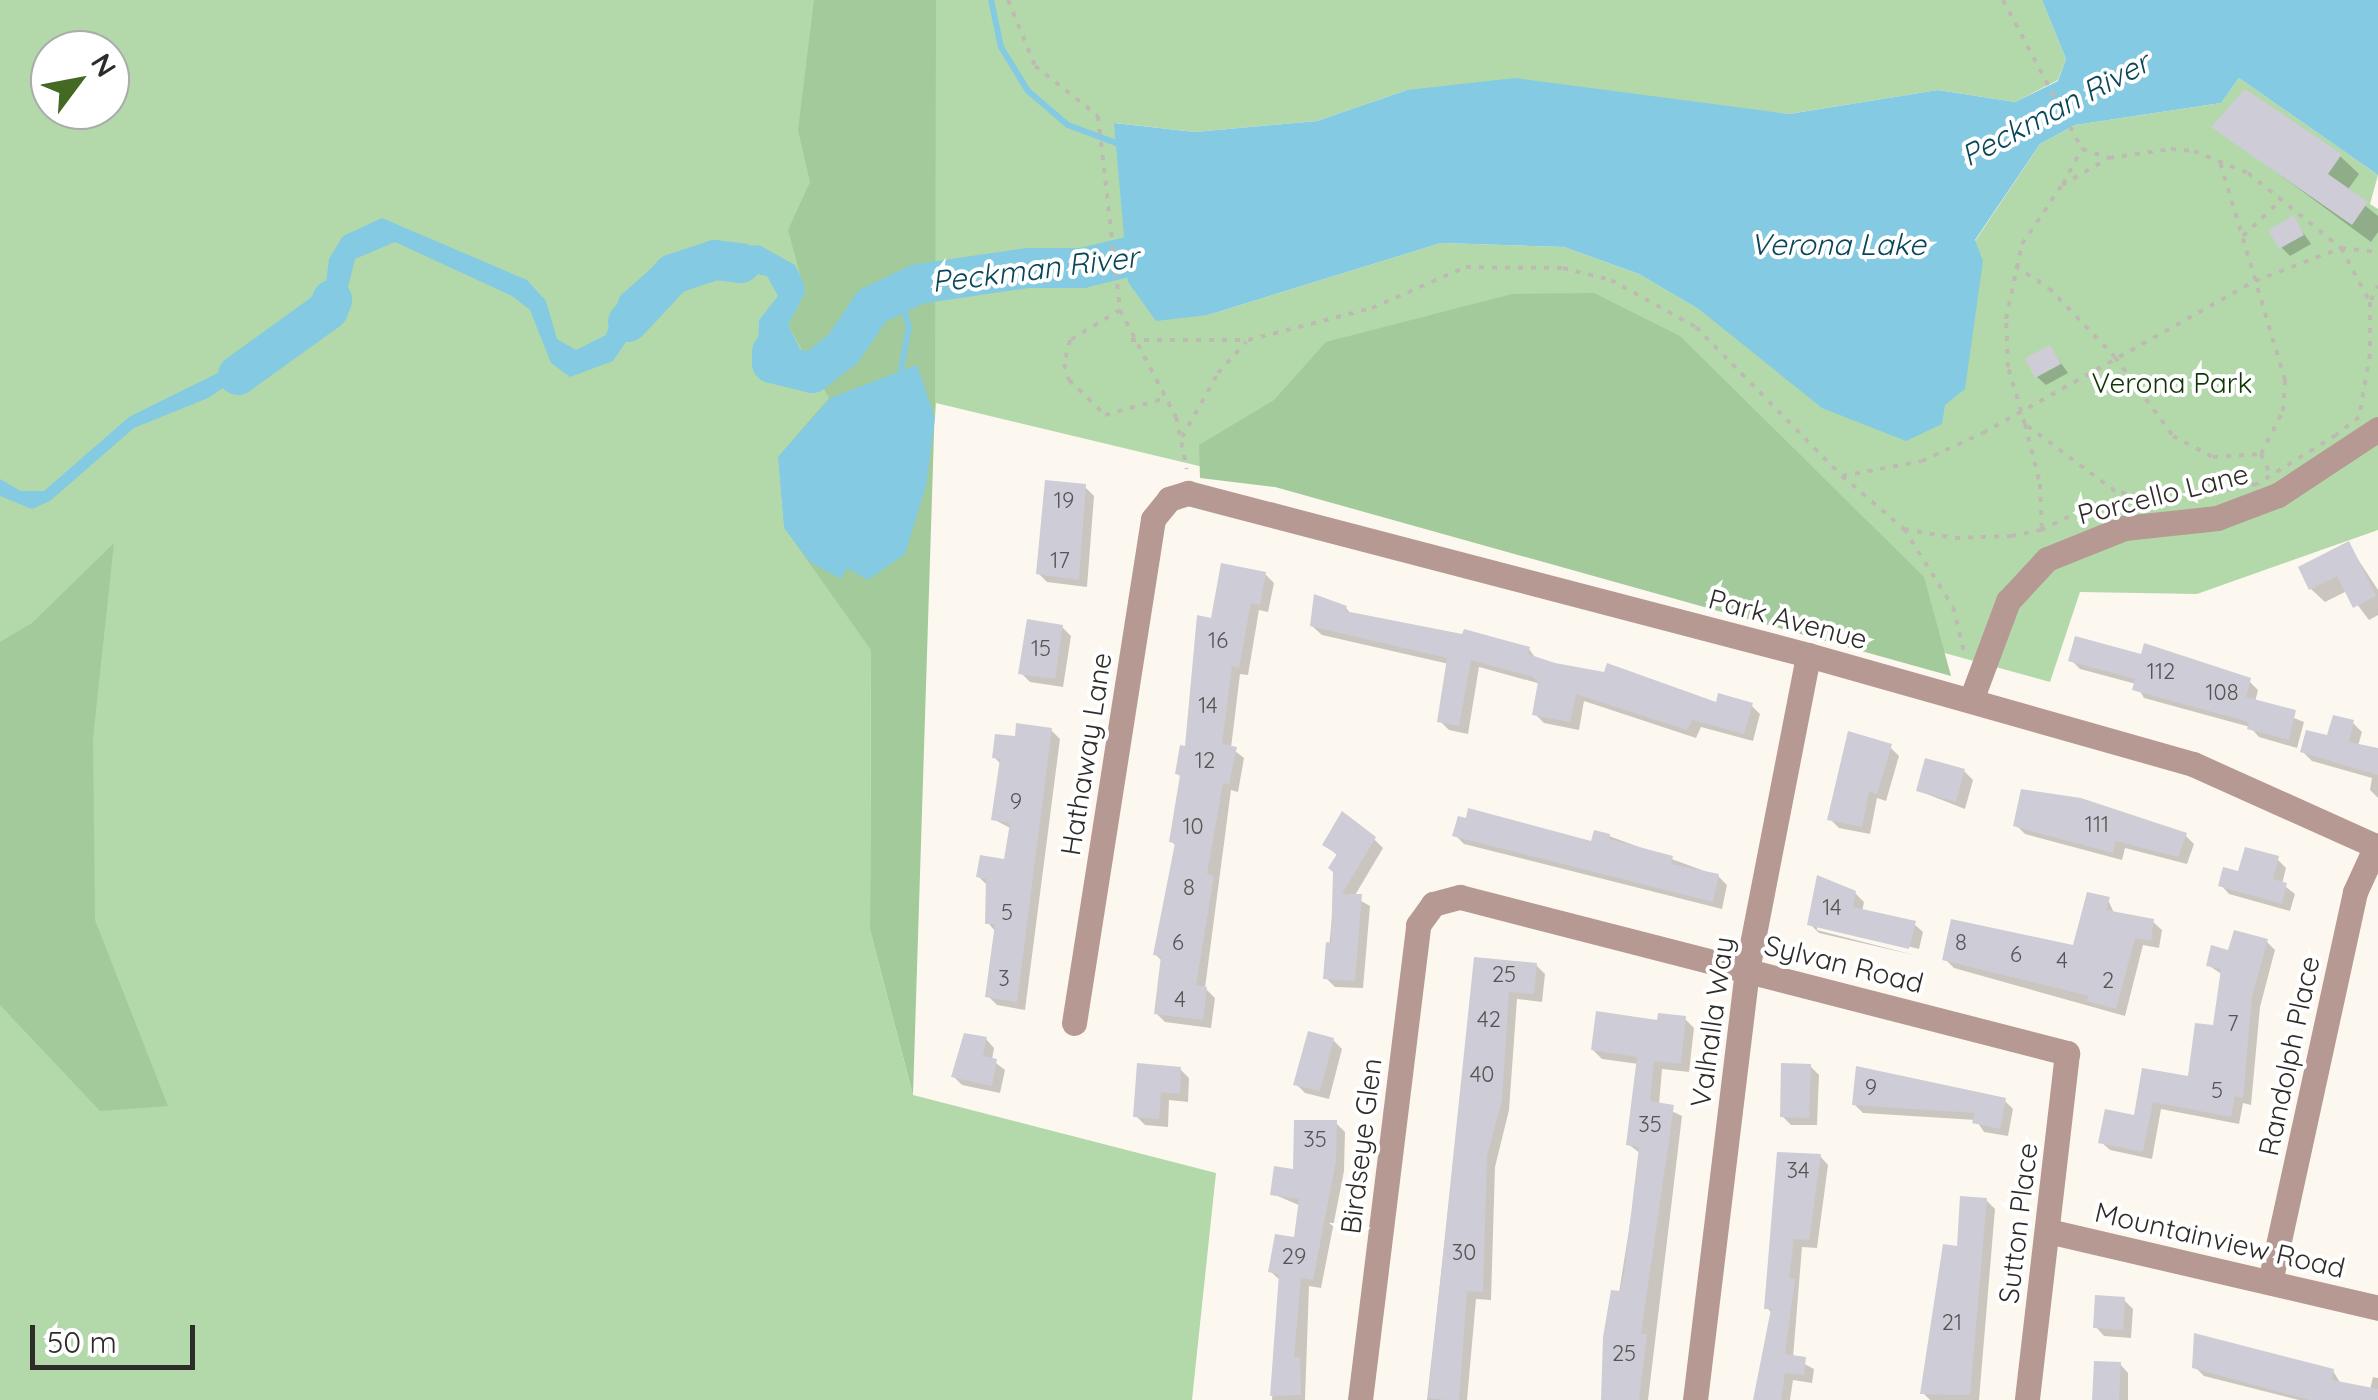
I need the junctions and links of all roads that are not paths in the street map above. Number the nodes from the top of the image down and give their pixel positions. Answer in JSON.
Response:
{"nodes":[{"id":1,"x":2378,"y":429,"type":"edge"},
{"id":2,"x":1178,"y":496,"type":"joint"},
{"id":3,"x":1808,"y":654,"type":"junction"},
{"id":4,"x":1971,"y":700,"type":"junction"},
{"id":5,"x":2377,"y":847,"type":"edge"},
{"id":6,"x":1433,"y":904,"type":"joint"},
{"id":7,"x":1747,"y":970,"type":"junction"},
{"id":8,"x":1074,"y":1023,"type":"dead end"},
{"id":9,"x":2067,"y":1053,"type":"joint"},
{"id":10,"x":2048,"y":1232,"type":"junction"},
{"id":11,"x":2270,"y":1282,"type":"junction"},
{"id":12,"x":2378,"y":1308,"type":"edge"},
{"id":13,"x":1360,"y":1400,"type":"edge"},
{"id":14,"x":1694,"y":1400,"type":"edge"},
{"id":15,"x":2027,"y":1400,"type":"edge"}],
"edges":[{"from":1,"to":4,"type":"street","name":"Porcello Lane"},
{"from":2,"to":3,"type":"street","name":"Park Avenue"},
{"from":2,"to":8,"type":"street","name":"Hathaway Lane"},
{"from":3,"to":4,"type":"street","name":"Park Avenue"},
{"from":3,"to":7,"type":"street","name":"Valhalla Way"},
{"from":4,"to":5,"type":"street","name":"Park Avenue"},
{"from":5,"to":11,"type":"street","name":"Randolph Place"},
{"from":6,"to":7,"type":"street","name":"Sylvan Road"},
{"from":6,"to":13,"type":"street","name":"Birdseye Glen"},
{"from":7,"to":9,"type":"street","name":"Sylvan Road"},
{"from":7,"to":14,"type":"street","name":"Valhalla Way"},
{"from":9,"to":10,"type":"street","name":"Sutton Place"},
{"from":10,"to":11,"type":"street","name":"Mountainview Road"},
{"from":10,"to":15,"type":"street","name":"Sutton Place"},
{"from":11,"to":12,"type":"street","name":"Mountainview Road"}]}
